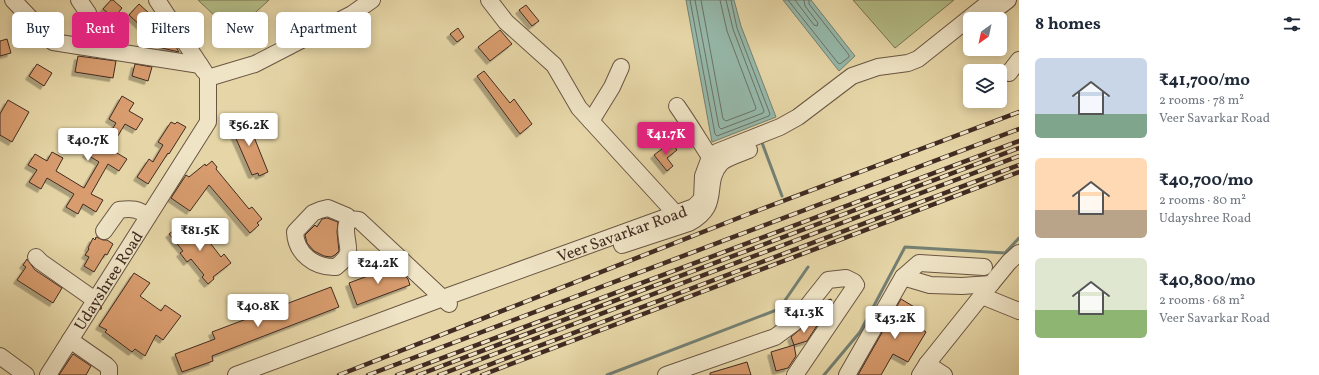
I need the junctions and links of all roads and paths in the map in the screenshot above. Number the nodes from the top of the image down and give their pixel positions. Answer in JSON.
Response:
{"nodes":[{"id":1,"x":13,"y":0,"type":"edge"},
{"id":2,"x":79,"y":0,"type":"edge"},
{"id":3,"x":157,"y":0,"type":"edge"},
{"id":4,"x":372,"y":0,"type":"edge"},
{"id":5,"x":489,"y":0,"type":"edge"},
{"id":6,"x":992,"y":0,"type":"edge"},
{"id":7,"x":1008,"y":0,"type":"edge"},
{"id":8,"x":1013,"y":0,"type":"edge"},
{"id":9,"x":1019,"y":8,"type":"edge"},
{"id":10,"x":992,"y":12,"type":"edge"},
{"id":11,"x":963,"y":35,"type":"edge"},
{"id":12,"x":100,"y":50,"type":"junction"},
{"id":13,"x":1019,"y":60,"type":"edge"},
{"id":14,"x":621,"y":67,"type":"dead end"},
{"id":15,"x":204,"y":71,"type":"junction"},
{"id":16,"x":1009,"y":73,"type":"dead end"},
{"id":17,"x":678,"y":106,"type":"dead end"},
{"id":18,"x":591,"y":121,"type":"junction"},
{"id":19,"x":783,"y":130,"type":"junction"},
{"id":20,"x":716,"y":157,"type":"junction"},
{"id":21,"x":676,"y":214,"type":"junction"},
{"id":22,"x":148,"y":216,"type":"junction"},
{"id":23,"x":350,"y":221,"type":"dead end"},
{"id":24,"x":104,"y":232,"type":"dead end"},
{"id":25,"x":1019,"y":253,"type":"edge"},
{"id":26,"x":36,"y":257,"type":"dead end"},
{"id":27,"x":984,"y":267,"type":"dead end"},
{"id":28,"x":903,"y":277,"type":"junction"},
{"id":29,"x":986,"y":290,"type":"junction"},
{"id":30,"x":95,"y":300,"type":"junction"},
{"id":31,"x":446,"y":301,"type":"junction"},
{"id":32,"x":1019,"y":311,"type":"edge"},
{"id":33,"x":70,"y":340,"type":"junction"},
{"id":34,"x":0,"y":356,"type":"edge"},
{"id":35,"x":693,"y":370,"type":"edge"},
{"id":36,"x":924,"y":370,"type":"edge"},
{"id":37,"x":26,"y":375,"type":"edge"},
{"id":38,"x":48,"y":375,"type":"edge"},
{"id":39,"x":109,"y":375,"type":"edge"},
{"id":40,"x":236,"y":375,"type":"edge"},
{"id":41,"x":263,"y":375,"type":"edge"},
{"id":42,"x":666,"y":375,"type":"edge"},
{"id":43,"x":795,"y":375,"type":"edge"},
{"id":44,"x":847,"y":375,"type":"edge"},
{"id":45,"x":944,"y":375,"type":"edge"}],
"edges":[{"from":1,"to":12,"type":"street"},
{"from":2,"to":12,"type":"street"},
{"from":3,"to":15,"type":"street"},
{"from":4,"to":15,"type":"street"},
{"from":5,"to":18,"type":"street"},
{"from":6,"to":19,"type":"street"},
{"from":7,"to":10,"type":"street"},
{"from":8,"to":9,"type":"street"},
{"from":11,"to":19,"type":"street"},
{"from":12,"to":15,"type":"street"},
{"from":13,"to":16,"type":"street"},
{"from":14,"to":18,"type":"street"},
{"from":15,"to":22,"type":"street","name":"Udayshree Road"},
{"from":17,"to":20,"type":"street"},
{"from":18,"to":21,"type":"street"},
{"from":19,"to":20,"type":"street"},
{"from":20,"to":21,"type":"street","name":"Veer Savarkar Road"},
{"from":20,"to":31,"type":"street","name":"Veer Savarkar Road"},
{"from":21,"to":31,"type":"street","name":"Veer Savarkar Road"},
{"from":22,"to":24,"type":"street"},
{"from":22,"to":30,"type":"street","name":"Udayshree Road"},
{"from":23,"to":31,"type":"street"},
{"from":25,"to":29,"type":"street"},
{"from":26,"to":30,"type":"street"},
{"from":27,"to":28,"type":"street"},
{"from":28,"to":29,"type":"street"},
{"from":28,"to":44,"type":"street"},
{"from":29,"to":32,"type":"street"},
{"from":29,"to":36,"type":"street"},
{"from":30,"to":33,"type":"street","name":"Udayshree Road"},
{"from":31,"to":40,"type":"street","name":"Veer Savarkar Road"},
{"from":31,"to":41,"type":"street","name":"Veer Savarkar Road"},
{"from":33,"to":38,"type":"street","name":"Udayshree Road"},
{"from":33,"to":39,"type":"street"},
{"from":34,"to":37,"type":"street"},
{"from":35,"to":42,"type":"street"},
{"from":35,"to":43,"type":"street"},
{"from":36,"to":45,"type":"street"}]}
